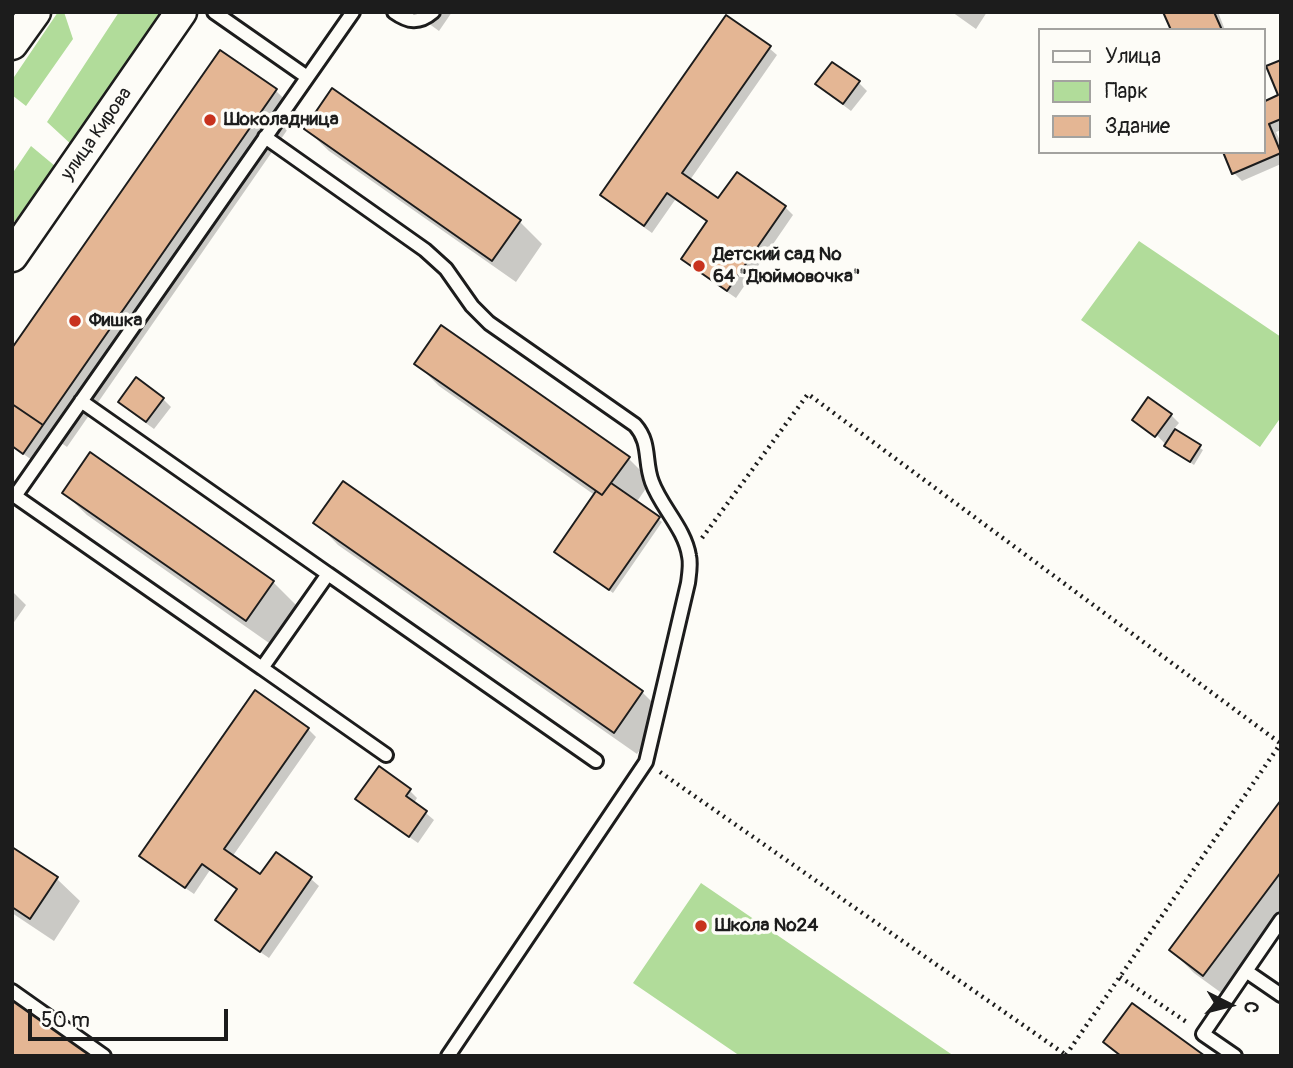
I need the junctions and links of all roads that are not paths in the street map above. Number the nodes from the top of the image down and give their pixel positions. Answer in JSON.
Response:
{"nodes":[{"id":1,"x":35,"y":12,"type":"edge"},
{"id":2,"x":181,"y":12,"type":"edge"},
{"id":3,"x":214,"y":12,"type":"edge"},
{"id":4,"x":353,"y":12,"type":"edge"},
{"id":5,"x":394,"y":12,"type":"edge"},
{"id":6,"x":433,"y":12,"type":"edge"},
{"id":7,"x":12,"y":44,"type":"edge"},
{"id":8,"x":307,"y":77,"type":"junction"},
{"id":9,"x":265,"y":137,"type":"junction"},
{"id":10,"x":12,"y":256,"type":"edge"},
{"id":11,"x":81,"y":401,"type":"junction"},
{"id":12,"x":14,"y":494,"type":"edge"},
{"id":13,"x":328,"y":573,"type":"junction"},
{"id":14,"x":262,"y":668,"type":"junction"},
{"id":15,"x":386,"y":755,"type":"dead end"},
{"id":16,"x":596,"y":761,"type":"dead end"},
{"id":17,"x":1281,"y":920,"type":"edge"},
{"id":18,"x":1246,"y":971,"type":"junction"},
{"id":19,"x":12,"y":991,"type":"edge"},
{"id":20,"x":1281,"y":995,"type":"edge"},
{"id":21,"x":104,"y":1056,"type":"edge"},
{"id":22,"x":448,"y":1056,"type":"edge"},
{"id":23,"x":1235,"y":1056,"type":"edge"}],
"edges":[{"from":1,"to":7,"type":"street"},
{"from":2,"to":10,"type":"street","name":"улица Кирова"},
{"from":3,"to":8,"type":"lane"},
{"from":4,"to":8,"type":"lane"},
{"from":5,"to":6,"type":"lane"},
{"from":8,"to":9,"type":"lane"},
{"from":9,"to":11,"type":"lane"},
{"from":9,"to":22,"type":"lane"},
{"from":11,"to":12,"type":"lane"},
{"from":11,"to":13,"type":"lane"},
{"from":12,"to":14,"type":"lane"},
{"from":13,"to":14,"type":"lane"},
{"from":13,"to":16,"type":"lane"},
{"from":14,"to":15,"type":"lane"},
{"from":17,"to":18,"type":"lane"},
{"from":18,"to":20,"type":"lane"},
{"from":18,"to":23,"type":"lane"},
{"from":19,"to":21,"type":"lane"}]}
